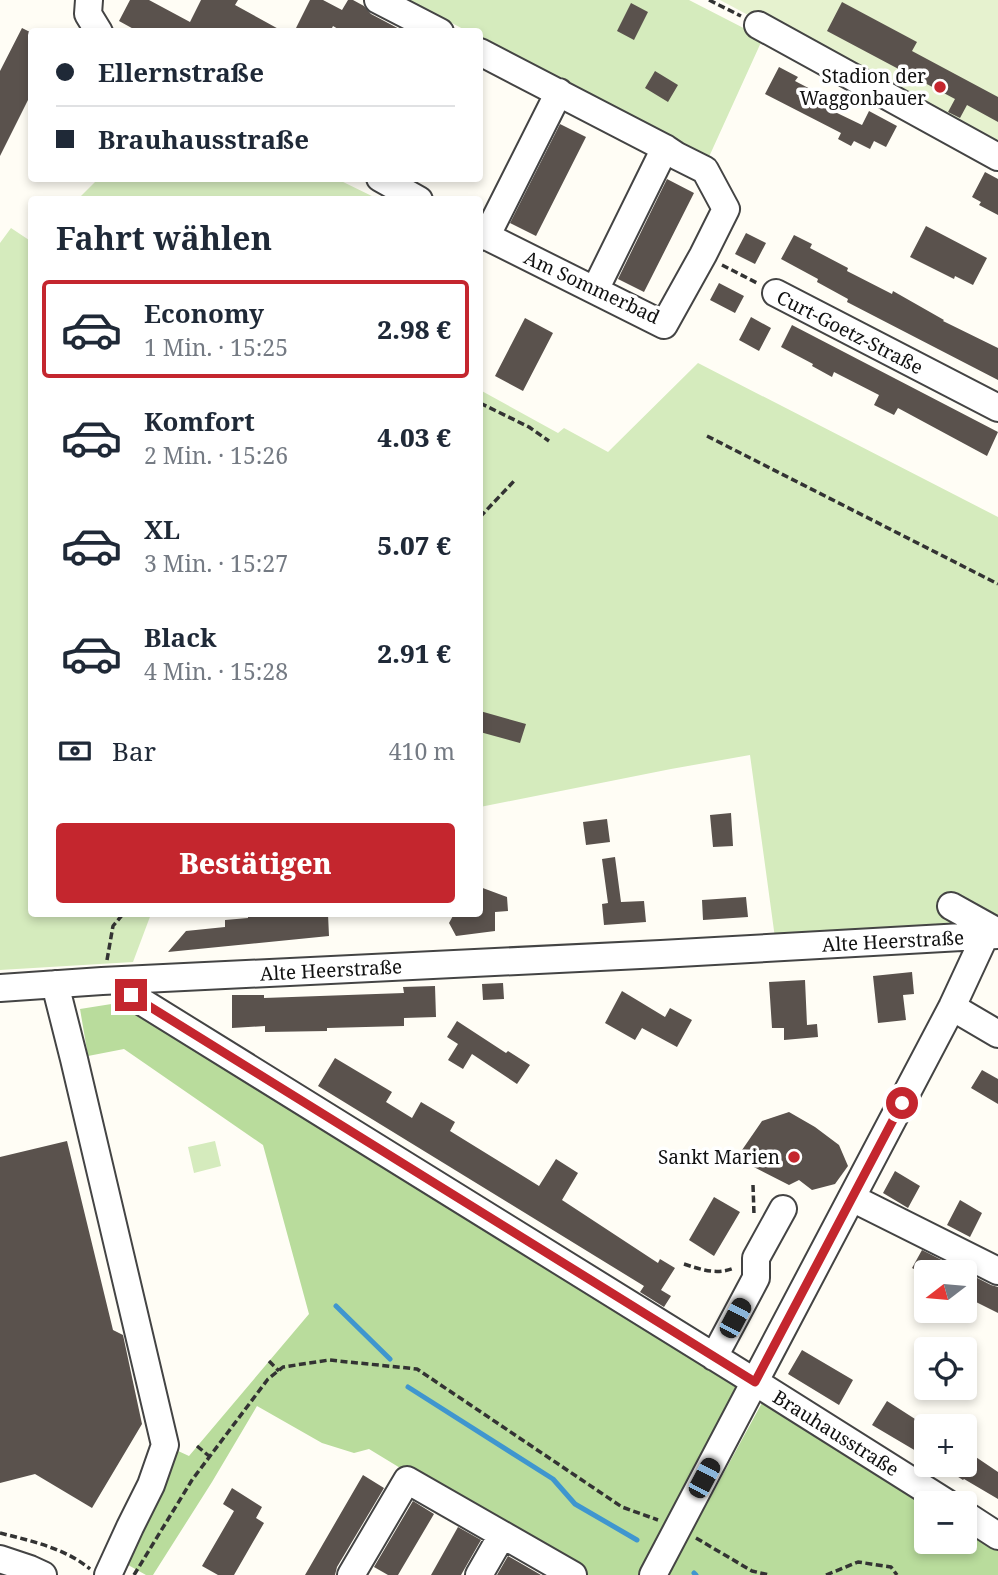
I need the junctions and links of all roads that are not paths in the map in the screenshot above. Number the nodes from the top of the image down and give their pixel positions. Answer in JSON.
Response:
{"nodes":[{"id":1,"x":89,"y":0,"type":"edge"},
{"id":2,"x":378,"y":0,"type":"edge"},
{"id":3,"x":758,"y":25,"type":"road end"},
{"id":4,"x":97,"y":28,"type":"edge"},
{"id":5,"x":432,"y":28,"type":"edge"},
{"id":6,"x":483,"y":54,"type":"edge"},
{"id":7,"x":559,"y":92,"type":"junction"},
{"id":8,"x":666,"y":148,"type":"junction"},
{"id":9,"x":998,"y":157,"type":"edge"},
{"id":10,"x":386,"y":182,"type":"edge"},
{"id":11,"x":412,"y":196,"type":"edge"},
{"id":12,"x":483,"y":235,"type":"edge"},
{"id":13,"x":595,"y":290,"type":"junction"},
{"id":14,"x":776,"y":293,"type":"road end"},
{"id":15,"x":998,"y":408,"type":"edge"},
{"id":16,"x":951,"y":906,"type":"dead end"},
{"id":17,"x":994,"y":934,"type":"edge"},
{"id":18,"x":114,"y":981,"type":"junction"},
{"id":19,"x":55,"y":984,"type":"junction"},
{"id":20,"x":0,"y":988,"type":"edge"},
{"id":21,"x":952,"y":1007,"type":"junction"},
{"id":22,"x":998,"y":1034,"type":"edge"},
{"id":23,"x":852,"y":1198,"type":"junction"},
{"id":24,"x":783,"y":1209,"type":"dead end"},
{"id":25,"x":998,"y":1271,"type":"edge"},
{"id":26,"x":713,"y":1357,"type":"junction"},
{"id":27,"x":755,"y":1382,"type":"junction"},
{"id":28,"x":928,"y":1491,"type":"edge"},
{"id":29,"x":977,"y":1522,"type":"edge"},
{"id":30,"x":502,"y":1535,"type":"junction"},
{"id":31,"x":998,"y":1536,"type":"edge"},
{"id":32,"x":0,"y":1559,"type":"edge"},
{"id":33,"x":44,"y":1575,"type":"edge"},
{"id":34,"x":108,"y":1575,"type":"edge"},
{"id":35,"x":351,"y":1575,"type":"edge"},
{"id":36,"x":479,"y":1575,"type":"edge"},
{"id":37,"x":573,"y":1575,"type":"edge"},
{"id":38,"x":653,"y":1575,"type":"edge"}],
"edges":[{"from":1,"to":4,"type":"street"},
{"from":2,"to":5,"type":"street"},
{"from":3,"to":9,"type":"street"},
{"from":6,"to":7,"type":"street"},
{"from":7,"to":8,"type":"street"},
{"from":7,"to":12,"type":"street"},
{"from":8,"to":13,"type":"street"},
{"from":8,"to":13,"type":"street","name":"Am Sommerbad"},
{"from":10,"to":11,"type":"street"},
{"from":12,"to":13,"type":"street","name":"Am Sommerbad"},
{"from":14,"to":15,"type":"street","name":"Curt-Goetz-Straße"},
{"from":16,"to":17,"type":"street"},
{"from":17,"to":18,"type":"street","name":"Alte Heerstraße"},
{"from":17,"to":21,"type":"street"},
{"from":18,"to":19,"type":"street","name":"Alte Heerstraße"},
{"from":18,"to":26,"type":"street","name":"Brauhausstraße"},
{"from":19,"to":20,"type":"street","name":"Alte Heerstraße"},
{"from":19,"to":34,"type":"street"},
{"from":21,"to":22,"type":"street"},
{"from":21,"to":23,"type":"street"},
{"from":23,"to":25,"type":"street"},
{"from":23,"to":27,"type":"street"},
{"from":24,"to":26,"type":"street"},
{"from":26,"to":27,"type":"street","name":"Brauhausstraße"},
{"from":27,"to":28,"type":"street","name":"Brauhausstraße"},
{"from":27,"to":38,"type":"street"},
{"from":29,"to":31,"type":"street"},
{"from":30,"to":35,"type":"street"},
{"from":30,"to":36,"type":"street"},
{"from":30,"to":37,"type":"street"},
{"from":32,"to":33,"type":"street"}]}
